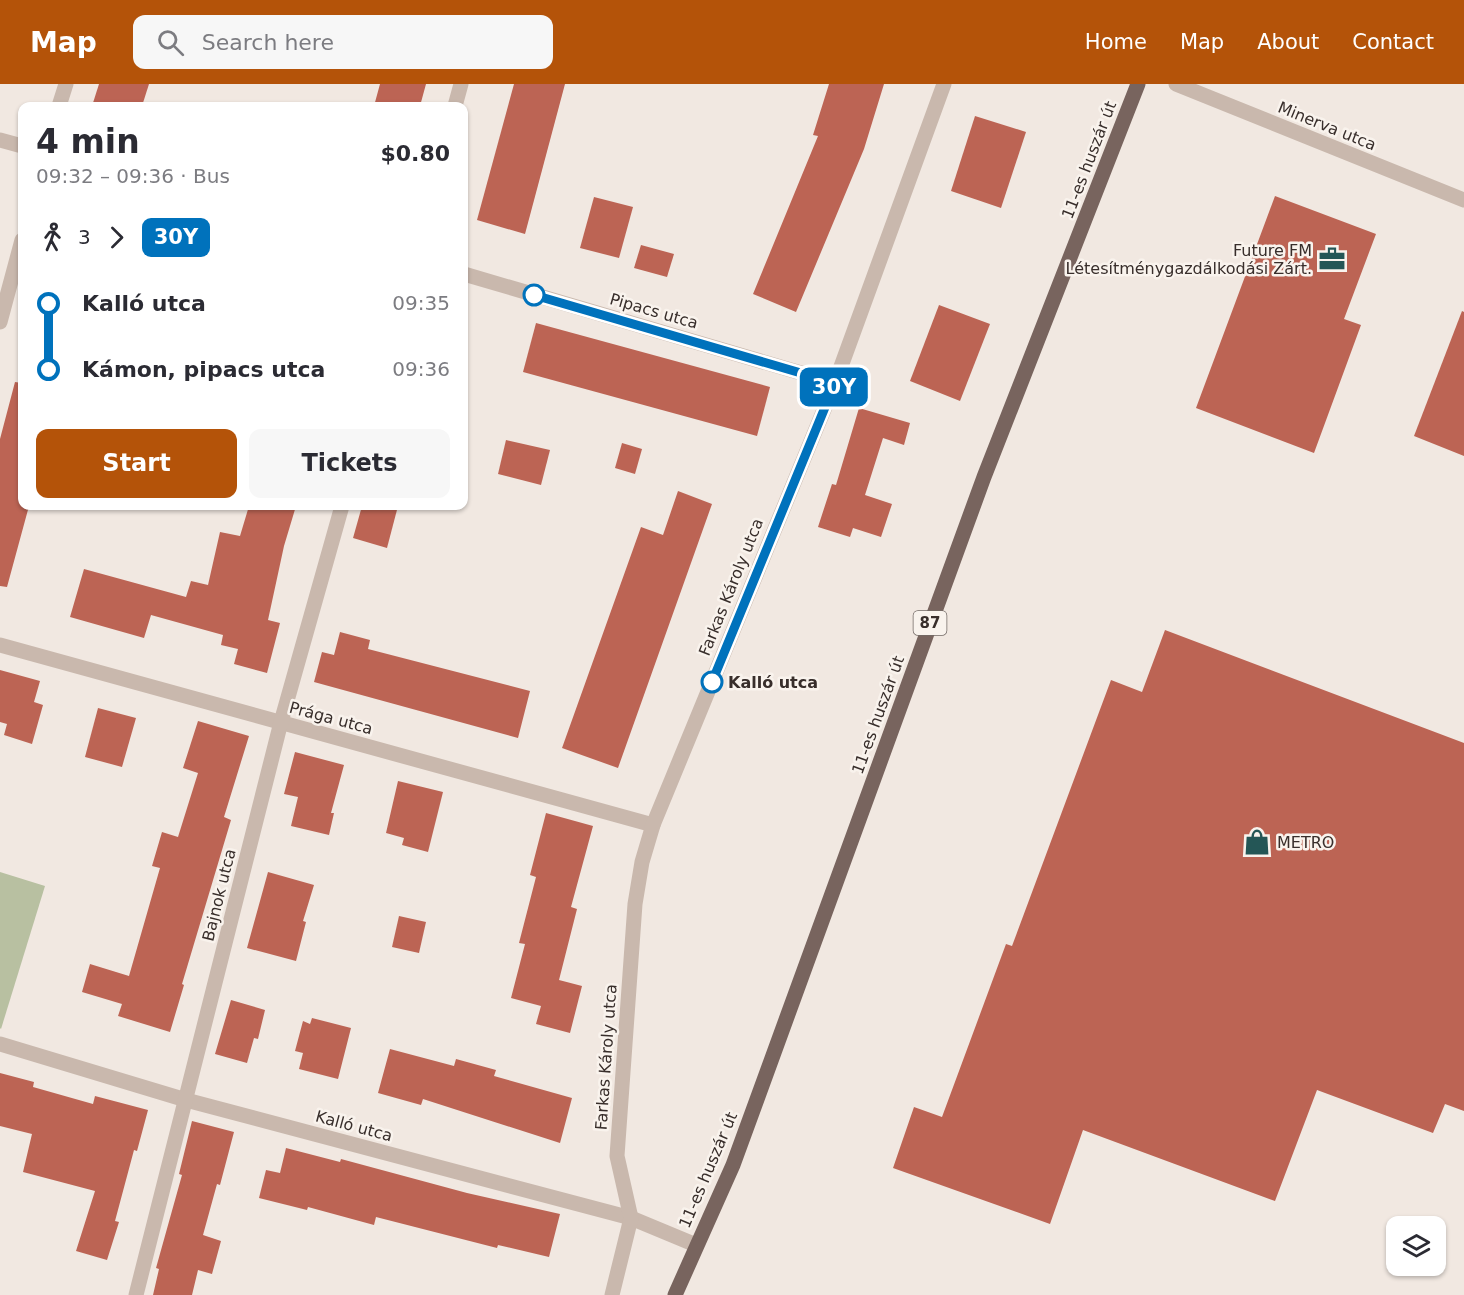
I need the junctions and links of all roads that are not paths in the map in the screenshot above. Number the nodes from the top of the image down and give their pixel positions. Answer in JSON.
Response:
{"nodes":[{"id":1,"x":66,"y":84,"type":"edge"},
{"id":2,"x":461,"y":84,"type":"edge"},
{"id":3,"x":944,"y":84,"type":"edge"},
{"id":4,"x":1138,"y":84,"type":"edge"},
{"id":5,"x":1176,"y":84,"type":"edge"},
{"id":6,"x":61,"y":102,"type":"edge"},
{"id":7,"x":456,"y":102,"type":"edge"},
{"id":8,"x":0,"y":140,"type":"edge"},
{"id":9,"x":18,"y":145,"type":"edge"},
{"id":10,"x":1464,"y":200,"type":"edge"},
{"id":11,"x":18,"y":255,"type":"edge"},
{"id":12,"x":468,"y":275,"type":"edge"},
{"id":13,"x":0,"y":321,"type":"edge"},
{"id":14,"x":835,"y":383,"type":"junction"},
{"id":15,"x":341,"y":510,"type":"edge"},
{"id":16,"x":0,"y":645,"type":"edge"},
{"id":17,"x":281,"y":722,"type":"junction"},
{"id":18,"x":653,"y":825,"type":"junction"},
{"id":19,"x":0,"y":1044,"type":"edge"},
{"id":20,"x":186,"y":1100,"type":"junction"},
{"id":21,"x":631,"y":1218,"type":"junction"},
{"id":22,"x":694,"y":1251,"type":"junction"},
{"id":23,"x":136,"y":1295,"type":"edge"},
{"id":24,"x":612,"y":1295,"type":"edge"},
{"id":25,"x":675,"y":1295,"type":"edge"},
{"id":26,"x":682,"y":1295,"type":"edge"}],
"edges":[{"from":1,"to":6,"type":"street"},
{"from":2,"to":7,"type":"street"},
{"from":3,"to":14,"type":"street","name":"Farkas Károly utca"},
{"from":4,"to":22,"type":"main road","name":"11-es huszár út","number":"87"},
{"from":5,"to":10,"type":"street","name":"Minerva utca"},
{"from":8,"to":9,"type":"street"},
{"from":11,"to":13,"type":"street"},
{"from":12,"to":14,"type":"street","name":"Pipacs utca"},
{"from":14,"to":18,"type":"street","name":"Farkas Károly utca"},
{"from":15,"to":17,"type":"street","name":"Bajnok utca"},
{"from":16,"to":17,"type":"street","name":"Prága utca"},
{"from":17,"to":18,"type":"street","name":"Prága utca"},
{"from":17,"to":20,"type":"street","name":"Bajnok utca"},
{"from":18,"to":21,"type":"street","name":"Farkas Károly utca"},
{"from":19,"to":20,"type":"street","name":"Kalló utca"},
{"from":20,"to":21,"type":"street","name":"Kalló utca"},
{"from":20,"to":23,"type":"street","name":"Bajnok utca"},
{"from":21,"to":22,"type":"street","name":"Kalló utca"},
{"from":21,"to":24,"type":"street","name":"Farkas Károly utca"},
{"from":22,"to":25,"type":"main road","number":"87"},
{"from":22,"to":26,"type":"main road","number":"87"}]}
